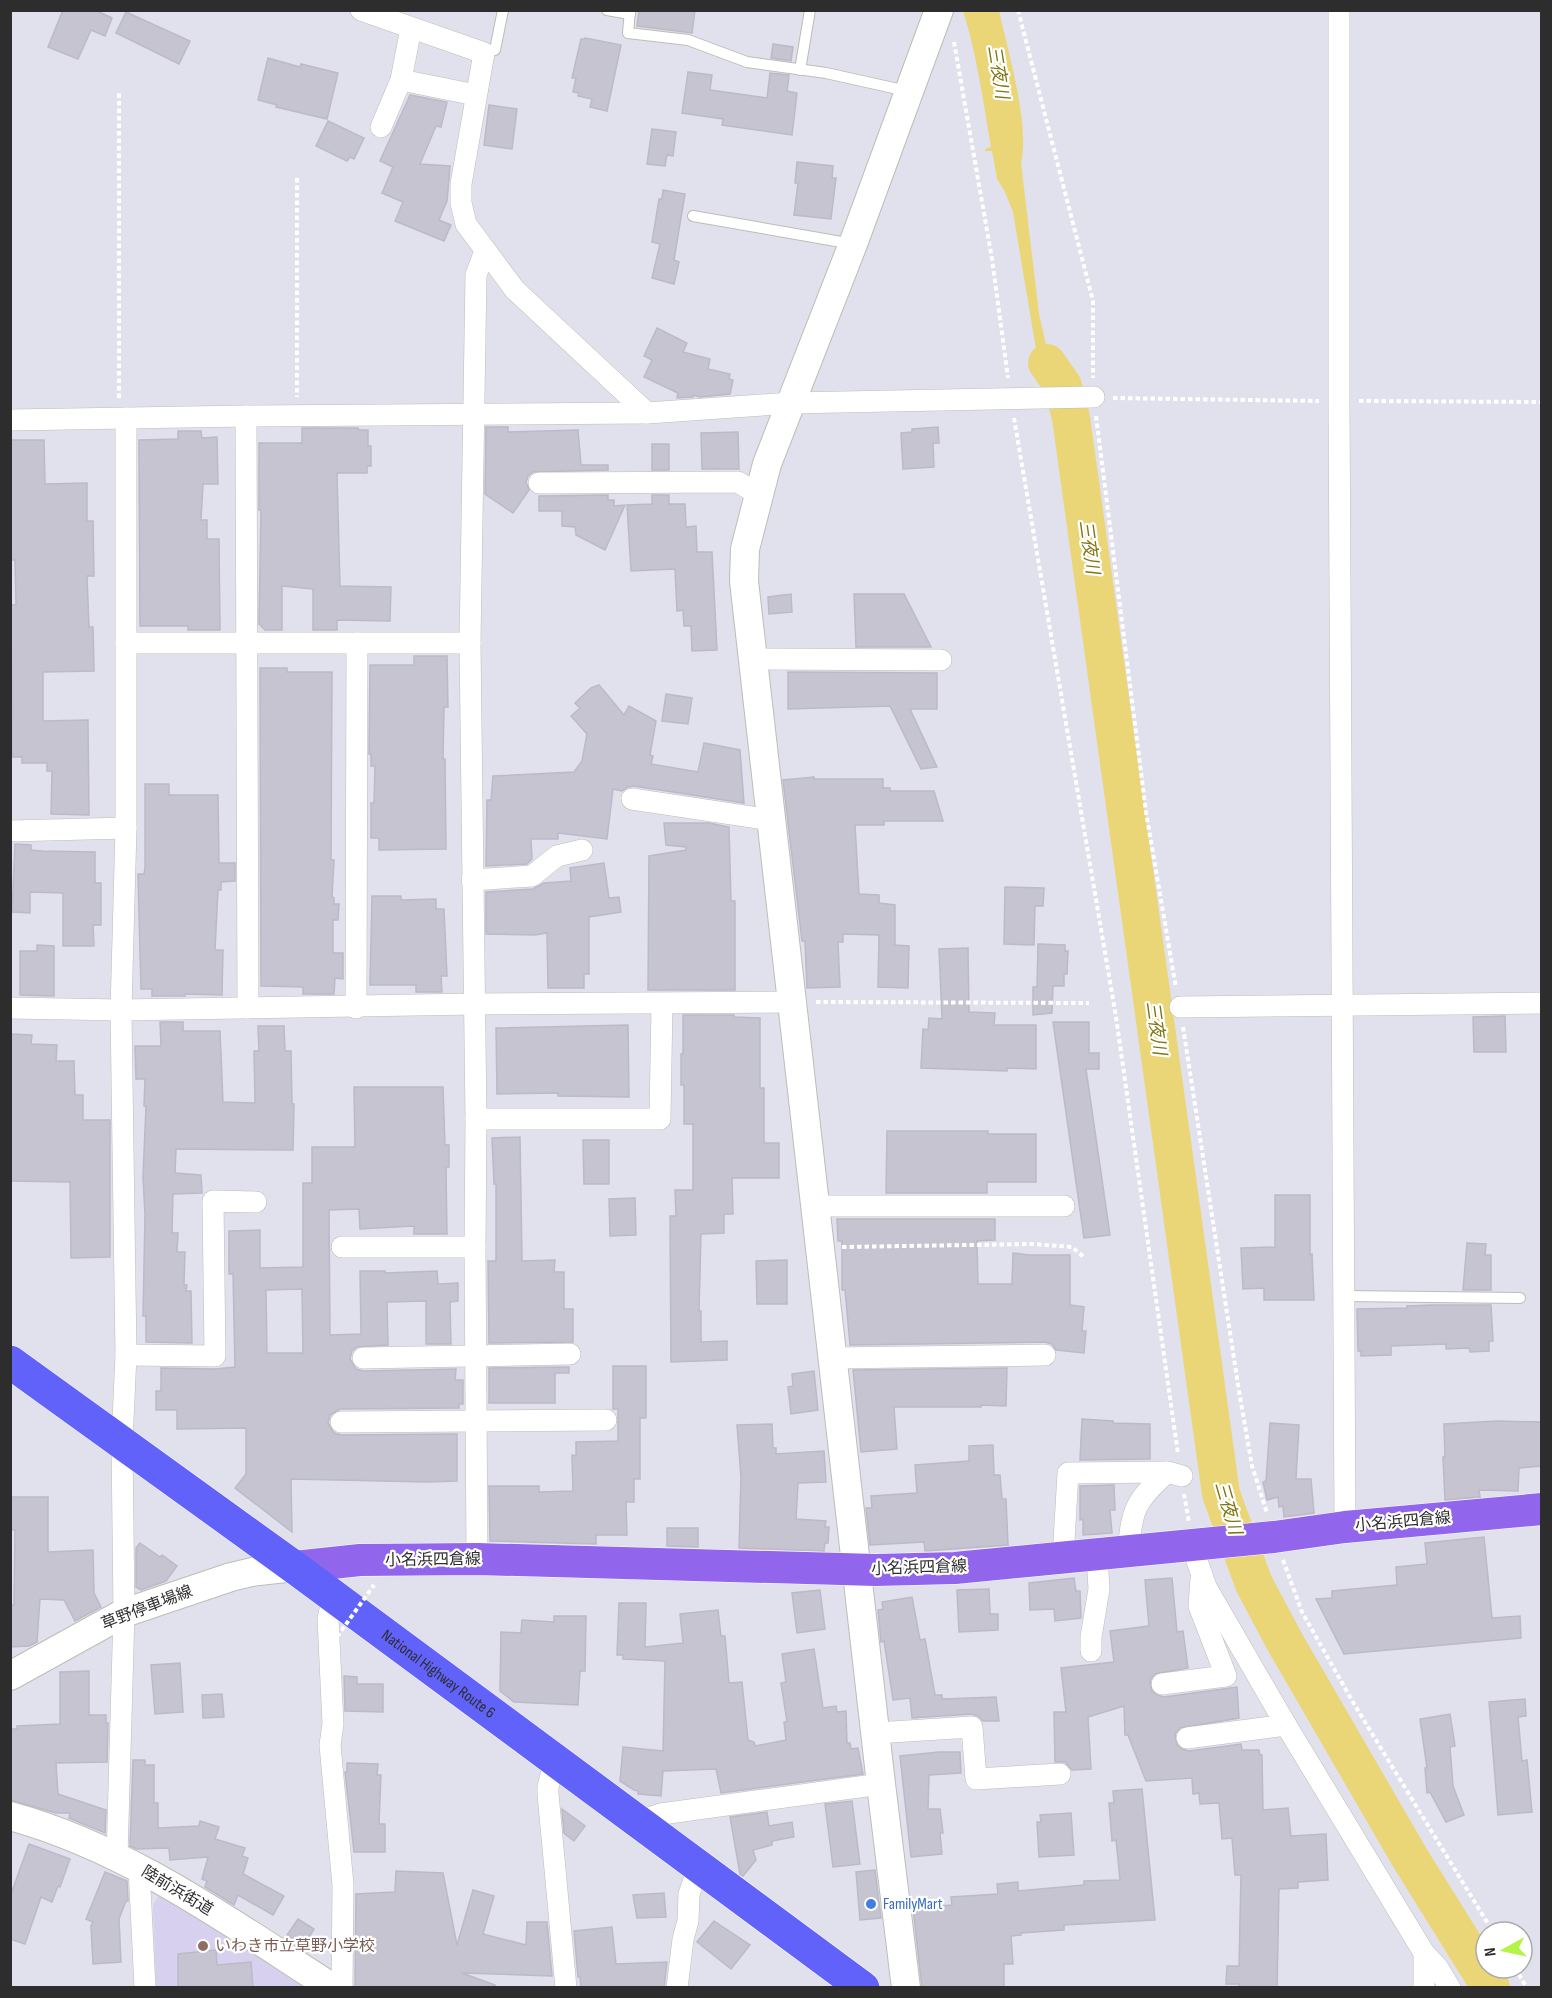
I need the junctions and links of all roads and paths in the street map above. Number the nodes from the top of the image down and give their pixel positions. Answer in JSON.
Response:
{"nodes":[{"id":1,"x":361,"y":10,"type":"edge"},
{"id":2,"x":503,"y":10,"type":"edge"},
{"id":3,"x":607,"y":10,"type":"edge"},
{"id":4,"x":810,"y":10,"type":"edge"},
{"id":5,"x":1018,"y":10,"type":"edge"},
{"id":6,"x":1339,"y":10,"type":"edge"},
{"id":7,"x":630,"y":12,"type":"edge"},
{"id":8,"x":933,"y":16,"type":"edge"},
{"id":9,"x":411,"y":28,"type":"junction"},
{"id":10,"x":484,"y":53,"type":"junction"},
{"id":11,"x":800,"y":70,"type":"junction"},
{"id":12,"x":401,"y":80,"type":"junction"},
{"id":13,"x":909,"y":92,"type":"junction"},
{"id":14,"x":119,"y":93,"type":"dead end"},
{"id":15,"x":476,"y":95,"type":"junction"},
{"id":16,"x":381,"y":127,"type":"dead end"},
{"id":17,"x":297,"y":178,"type":"dead end"},
{"id":18,"x":693,"y":216,"type":"dead end"},
{"id":19,"x":853,"y":244,"type":"junction"},
{"id":20,"x":485,"y":251,"type":"junction"},
{"id":21,"x":1010,"y":398,"type":"junction"},
{"id":22,"x":1094,"y":398,"type":"junction"},
{"id":23,"x":1339,"y":401,"type":"junction"},
{"id":24,"x":1542,"y":402,"type":"edge"},
{"id":25,"x":792,"y":403,"type":"junction"},
{"id":26,"x":473,"y":413,"type":"junction"},
{"id":27,"x":647,"y":413,"type":"junction"},
{"id":28,"x":297,"y":415,"type":"junction"},
{"id":29,"x":246,"y":416,"type":"junction"},
{"id":30,"x":126,"y":418,"type":"junction"},
{"id":31,"x":10,"y":420,"type":"edge"},
{"id":32,"x":539,"y":483,"type":"dead end"},
{"id":33,"x":759,"y":495,"type":"junction"},
{"id":34,"x":126,"y":643,"type":"junction"},
{"id":35,"x":246,"y":643,"type":"junction"},
{"id":36,"x":357,"y":643,"type":"junction"},
{"id":37,"x":470,"y":643,"type":"junction"},
{"id":38,"x":753,"y":659,"type":"junction"},
{"id":39,"x":941,"y":660,"type":"dead end"},
{"id":40,"x":632,"y":799,"type":"dead end"},
{"id":41,"x":771,"y":820,"type":"junction"},
{"id":42,"x":126,"y":828,"type":"junction"},
{"id":43,"x":10,"y":831,"type":"edge"},
{"id":44,"x":582,"y":850,"type":"dead end"},
{"id":45,"x":472,"y":880,"type":"junction"},
{"id":46,"x":791,"y":1002,"type":"junction"},
{"id":47,"x":1089,"y":1003,"type":"dead end"},
{"id":48,"x":1542,"y":1003,"type":"edge"},
{"id":49,"x":474,"y":1004,"type":"junction"},
{"id":50,"x":662,"y":1004,"type":"junction"},
{"id":51,"x":1342,"y":1004,"type":"junction"},
{"id":52,"x":1180,"y":1007,"type":"junction"},
{"id":53,"x":10,"y":1008,"type":"edge"},
{"id":54,"x":248,"y":1008,"type":"junction"},
{"id":55,"x":356,"y":1008,"type":"junction"},
{"id":56,"x":122,"y":1010,"type":"junction"},
{"id":57,"x":476,"y":1119,"type":"junction"},
{"id":58,"x":256,"y":1202,"type":"dead end"},
{"id":59,"x":815,"y":1206,"type":"junction"},
{"id":60,"x":1064,"y":1206,"type":"dead end"},
{"id":61,"x":342,"y":1247,"type":"dead end"},
{"id":62,"x":475,"y":1247,"type":"junction"},
{"id":63,"x":820,"y":1248,"type":"junction"},
{"id":64,"x":1084,"y":1258,"type":"dead end"},
{"id":65,"x":1344,"y":1296,"type":"junction"},
{"id":66,"x":1520,"y":1298,"type":"dead end"},
{"id":67,"x":126,"y":1354,"type":"junction"},
{"id":68,"x":570,"y":1354,"type":"dead end"},
{"id":69,"x":1045,"y":1355,"type":"dead end"},
{"id":70,"x":476,"y":1356,"type":"junction"},
{"id":71,"x":363,"y":1358,"type":"dead end"},
{"id":72,"x":833,"y":1358,"type":"junction"},
{"id":73,"x":10,"y":1362,"type":"edge"},
{"id":74,"x":606,"y":1420,"type":"dead end"},
{"id":75,"x":341,"y":1422,"type":"dead end"},
{"id":76,"x":477,"y":1422,"type":"junction"},
{"id":77,"x":122,"y":1443,"type":"junction"},
{"id":78,"x":1174,"y":1474,"type":"junction"},
{"id":79,"x":1542,"y":1509,"type":"edge"},
{"id":80,"x":1345,"y":1527,"type":"junction"},
{"id":81,"x":1274,"y":1537,"type":"junction"},
{"id":82,"x":1128,"y":1552,"type":"junction"},
{"id":83,"x":1097,"y":1555,"type":"junction"},
{"id":84,"x":1063,"y":1558,"type":"junction"},
{"id":85,"x":477,"y":1559,"type":"junction"},
{"id":86,"x":1197,"y":1559,"type":"junction"},
{"id":87,"x":294,"y":1567,"type":"junction"},
{"id":88,"x":856,"y":1569,"type":"junction"},
{"id":89,"x":374,"y":1585,"type":"dead end"},
{"id":90,"x":333,"y":1596,"type":"junction"},
{"id":91,"x":124,"y":1613,"type":"junction"},
{"id":92,"x":1091,"y":1651,"type":"dead end"},
{"id":93,"x":324,"y":1654,"type":"dead end"},
{"id":94,"x":10,"y":1676,"type":"edge"},
{"id":95,"x":1162,"y":1684,"type":"dead end"},
{"id":96,"x":1286,"y":1725,"type":"junction"},
{"id":97,"x":875,"y":1733,"type":"junction"},
{"id":98,"x":1187,"y":1738,"type":"dead end"},
{"id":99,"x":555,"y":1760,"type":"junction"},
{"id":100,"x":1060,"y":1774,"type":"dead end"},
{"id":101,"x":881,"y":1784,"type":"junction"},
{"id":102,"x":10,"y":1816,"type":"edge"},
{"id":103,"x":638,"y":1822,"type":"junction"},
{"id":104,"x":128,"y":1863,"type":"junction"},
{"id":105,"x":699,"y":1866,"type":"junction"},
{"id":106,"x":1486,"y":1920,"type":"edge"},
{"id":107,"x":1424,"y":1953,"type":"junction"},
{"id":108,"x":145,"y":1988,"type":"edge"},
{"id":109,"x":333,"y":1988,"type":"edge"},
{"id":110,"x":342,"y":1988,"type":"edge"},
{"id":111,"x":566,"y":1988,"type":"edge"},
{"id":112,"x":677,"y":1988,"type":"edge"},
{"id":113,"x":863,"y":1988,"type":"edge"},
{"id":114,"x":906,"y":1988,"type":"edge"},
{"id":115,"x":1424,"y":1988,"type":"edge"},
{"id":116,"x":1450,"y":1988,"type":"edge"}],
"edges":[{"from":1,"to":9,"type":"street"},
{"from":2,"to":10,"type":"lane"},
{"from":3,"to":7,"type":"lane"},
{"from":4,"to":11,"type":"lane"},
{"from":5,"to":22,"type":"path"},
{"from":6,"to":23,"type":"street"},
{"from":7,"to":11,"type":"lane"},
{"from":8,"to":13,"type":"street"},
{"from":8,"to":21,"type":"path"},
{"from":9,"to":10,"type":"street"},
{"from":9,"to":12,"type":"street"},
{"from":10,"to":15,"type":"street"},
{"from":11,"to":13,"type":"lane"},
{"from":12,"to":15,"type":"street"},
{"from":12,"to":16,"type":"street"},
{"from":13,"to":19,"type":"street"},
{"from":14,"to":30,"type":"path"},
{"from":15,"to":20,"type":"street"},
{"from":17,"to":28,"type":"path"},
{"from":18,"to":19,"type":"lane"},
{"from":19,"to":25,"type":"street"},
{"from":20,"to":26,"type":"street"},
{"from":20,"to":27,"type":"street"},
{"from":21,"to":22,"type":"street"},
{"from":21,"to":25,"type":"street"},
{"from":21,"to":78,"type":"path"},
{"from":22,"to":23,"type":"path"},
{"from":22,"to":52,"type":"path"},
{"from":23,"to":24,"type":"path"},
{"from":23,"to":51,"type":"street"},
{"from":25,"to":27,"type":"street"},
{"from":25,"to":33,"type":"street"},
{"from":26,"to":27,"type":"street"},
{"from":26,"to":28,"type":"street"},
{"from":26,"to":37,"type":"street"},
{"from":28,"to":29,"type":"street"},
{"from":29,"to":30,"type":"street"},
{"from":29,"to":35,"type":"street"},
{"from":30,"to":31,"type":"street"},
{"from":30,"to":34,"type":"street"},
{"from":32,"to":33,"type":"street"},
{"from":33,"to":38,"type":"street"},
{"from":34,"to":35,"type":"street"},
{"from":34,"to":42,"type":"street"},
{"from":35,"to":36,"type":"street"},
{"from":35,"to":54,"type":"street"},
{"from":36,"to":37,"type":"street"},
{"from":36,"to":55,"type":"street"},
{"from":37,"to":45,"type":"street"},
{"from":38,"to":39,"type":"street"},
{"from":38,"to":41,"type":"street"},
{"from":40,"to":41,"type":"street"},
{"from":41,"to":46,"type":"street"},
{"from":42,"to":43,"type":"street"},
{"from":42,"to":56,"type":"street"},
{"from":44,"to":45,"type":"street"},
{"from":45,"to":49,"type":"street"},
{"from":46,"to":47,"type":"path"},
{"from":46,"to":50,"type":"street"},
{"from":46,"to":59,"type":"street"},
{"from":48,"to":51,"type":"street"},
{"from":49,"to":50,"type":"street"},
{"from":49,"to":55,"type":"street"},
{"from":49,"to":57,"type":"street"},
{"from":50,"to":57,"type":"street"},
{"from":51,"to":52,"type":"street"},
{"from":51,"to":65,"type":"street"},
{"from":52,"to":81,"type":"path"},
{"from":53,"to":56,"type":"street"},
{"from":54,"to":55,"type":"street"},
{"from":54,"to":56,"type":"street"},
{"from":56,"to":67,"type":"street"},
{"from":57,"to":62,"type":"street"},
{"from":58,"to":67,"type":"street"},
{"from":59,"to":60,"type":"street"},
{"from":59,"to":63,"type":"street"},
{"from":61,"to":62,"type":"street"},
{"from":62,"to":70,"type":"street"},
{"from":63,"to":64,"type":"path"},
{"from":63,"to":72,"type":"street"},
{"from":65,"to":66,"type":"lane"},
{"from":65,"to":80,"type":"street"},
{"from":67,"to":77,"type":"street"},
{"from":68,"to":70,"type":"street"},
{"from":69,"to":72,"type":"street"},
{"from":70,"to":71,"type":"street"},
{"from":70,"to":76,"type":"street"},
{"from":72,"to":88,"type":"street"},
{"from":73,"to":77,"type":"highway","name":"National Highway Route 6"},
{"from":74,"to":76,"type":"street"},
{"from":75,"to":76,"type":"street"},
{"from":76,"to":85,"type":"street"},
{"from":77,"to":87,"type":"highway","name":"National Highway Route 6"},
{"from":77,"to":91,"type":"street"},
{"from":78,"to":82,"type":"street"},
{"from":78,"to":84,"type":"street"},
{"from":78,"to":86,"type":"path"},
{"from":79,"to":80,"type":"main road","name":"小名浜四倉線"},
{"from":80,"to":81,"type":"main road","name":"小名浜四倉線"},
{"from":81,"to":86,"type":"main road","name":"小名浜四倉線"},
{"from":81,"to":106,"type":"path"},
{"from":82,"to":83,"type":"main road","name":"小名浜四倉線"},
{"from":82,"to":86,"type":"main road","name":"小名浜四倉線"},
{"from":83,"to":84,"type":"main road","name":"小名浜四倉線"},
{"from":83,"to":92,"type":"street"},
{"from":84,"to":88,"type":"main road","name":"小名浜四倉線"},
{"from":85,"to":87,"type":"main road","name":"小名浜四倉線"},
{"from":85,"to":88,"type":"main road","name":"小名浜四倉線"},
{"from":86,"to":95,"type":"street"},
{"from":86,"to":96,"type":"street"},
{"from":87,"to":90,"type":"highway","name":"National Highway Route 6"},
{"from":87,"to":91,"type":"street","name":"草野停車場線"},
{"from":88,"to":97,"type":"street"},
{"from":89,"to":93,"type":"path","bridge":true},
{"from":90,"to":99,"type":"highway","name":"National Highway Route 6"},
{"from":90,"to":110,"type":"street"},
{"from":91,"to":94,"type":"street","name":"草野停車場線"},
{"from":91,"to":104,"type":"street"},
{"from":96,"to":98,"type":"street"},
{"from":96,"to":107,"type":"street"},
{"from":97,"to":100,"type":"street"},
{"from":97,"to":101,"type":"street"},
{"from":99,"to":103,"type":"highway","name":"National Highway Route 6"},
{"from":99,"to":111,"type":"street"},
{"from":101,"to":103,"type":"street"},
{"from":101,"to":114,"type":"street"},
{"from":102,"to":104,"type":"street","name":"陸前浜街道"},
{"from":103,"to":105,"type":"highway","name":"National Highway Route 6"},
{"from":104,"to":108,"type":"street"},
{"from":104,"to":109,"type":"street","name":"陸前浜街道"},
{"from":105,"to":112,"type":"street"},
{"from":105,"to":113,"type":"highway","name":"National Highway Route 6"},
{"from":107,"to":115,"type":"street"},
{"from":107,"to":116,"type":"street"}]}
